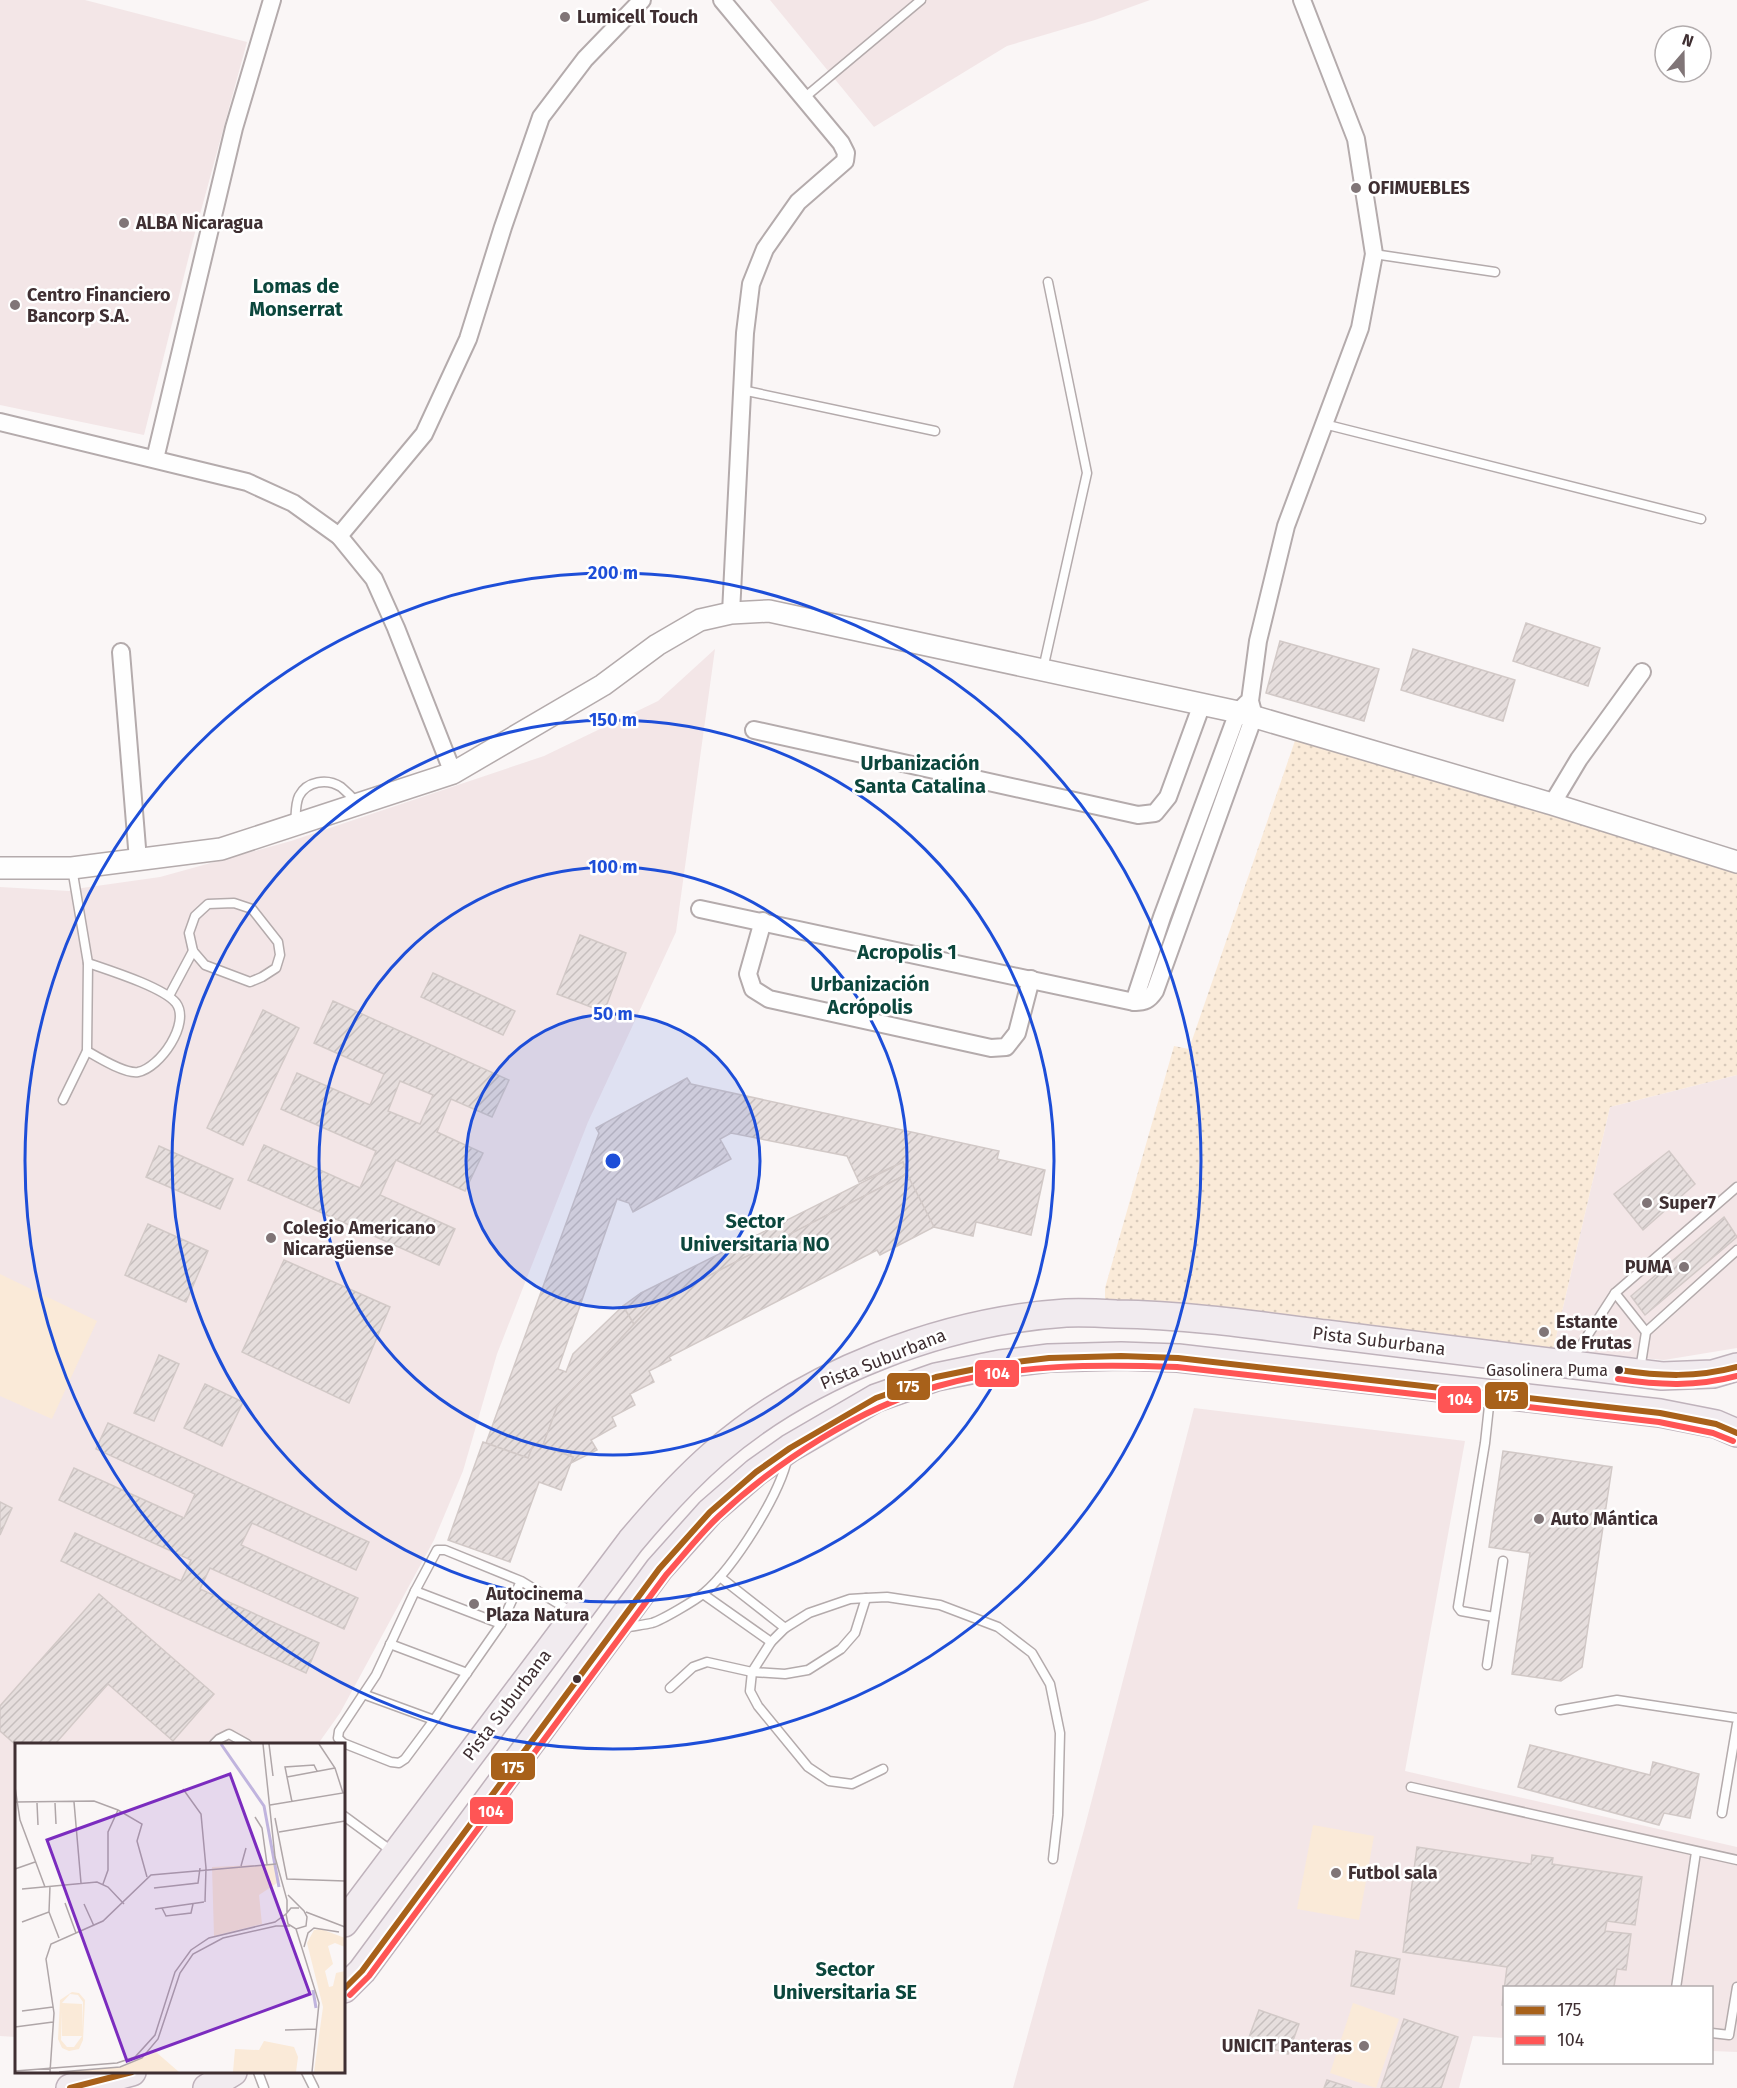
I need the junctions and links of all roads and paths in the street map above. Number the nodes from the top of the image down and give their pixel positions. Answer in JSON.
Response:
{"nodes":[{"id":1,"x":272,"y":0,"type":"edge"},
{"id":2,"x":642,"y":0,"type":"edge"},
{"id":3,"x":722,"y":0,"type":"edge"},
{"id":4,"x":921,"y":0,"type":"edge"},
{"id":5,"x":1302,"y":0,"type":"edge"},
{"id":6,"x":804,"y":99,"type":"junction"},
{"id":7,"x":1374,"y":254,"type":"junction"},
{"id":8,"x":1495,"y":272,"type":"dead end"},
{"id":9,"x":1048,"y":282,"type":"dead end"},
{"id":10,"x":742,"y":390,"type":"junction"},
{"id":11,"x":0,"y":422,"type":"edge"},
{"id":12,"x":1324,"y":424,"type":"junction"},
{"id":13,"x":935,"y":431,"type":"dead end"},
{"id":14,"x":154,"y":459,"type":"junction"},
{"id":15,"x":1701,"y":519,"type":"dead end"},
{"id":16,"x":339,"y":536,"type":"junction"},
{"id":17,"x":731,"y":612,"type":"junction"},
{"id":18,"x":121,"y":652,"type":"dead end"},
{"id":19,"x":1043,"y":670,"type":"junction"},
{"id":20,"x":1642,"y":672,"type":"dead end"},
{"id":21,"x":1202,"y":704,"type":"junction"},
{"id":22,"x":1247,"y":710,"type":"junction"},
{"id":23,"x":754,"y":730,"type":"dead end"},
{"id":24,"x":453,"y":773,"type":"junction"},
{"id":25,"x":359,"y":804,"type":"junction"},
{"id":26,"x":1552,"y":804,"type":"junction"},
{"id":27,"x":295,"y":825,"type":"junction"},
{"id":28,"x":138,"y":860,"type":"junction"},
{"id":29,"x":1737,"y":862,"type":"edge"},
{"id":30,"x":0,"y":868,"type":"edge"},
{"id":31,"x":72,"y":868,"type":"junction"},
{"id":32,"x":700,"y":909,"type":"dead end"},
{"id":33,"x":763,"y":921,"type":"junction"},
{"id":34,"x":193,"y":951,"type":"junction"},
{"id":35,"x":88,"y":963,"type":"junction"},
{"id":36,"x":1030,"y":979,"type":"junction"},
{"id":37,"x":169,"y":996,"type":"junction"},
{"id":38,"x":87,"y":1051,"type":"junction"},
{"id":39,"x":63,"y":1100,"type":"dead end"},
{"id":40,"x":1737,"y":1187,"type":"edge"},
{"id":41,"x":1737,"y":1250,"type":"edge"},
{"id":42,"x":1615,"y":1293,"type":"junction"},
{"id":43,"x":1646,"y":1332,"type":"junction"},
{"id":44,"x":1570,"y":1364,"type":"junction"},
{"id":45,"x":1737,"y":1367,"type":"edge"},
{"id":46,"x":1640,"y":1373,"type":"junction"},
{"id":47,"x":1491,"y":1394,"type":"junction"},
{"id":48,"x":1737,"y":1433,"type":"edge"},
{"id":49,"x":790,"y":1448,"type":"junction"},
{"id":50,"x":1503,"y":1561,"type":"dead end"},
{"id":51,"x":720,"y":1577,"type":"junction"},
{"id":52,"x":521,"y":1581,"type":"junction"},
{"id":53,"x":415,"y":1591,"type":"junction"},
{"id":54,"x":703,"y":1594,"type":"junction"},
{"id":55,"x":866,"y":1598,"type":"junction"},
{"id":56,"x":575,"y":1614,"type":"junction"},
{"id":57,"x":1494,"y":1617,"type":"junction"},
{"id":58,"x":501,"y":1624,"type":"junction"},
{"id":59,"x":785,"y":1628,"type":"junction"},
{"id":60,"x":615,"y":1629,"type":"junction"},
{"id":61,"x":771,"y":1642,"type":"junction"},
{"id":62,"x":390,"y":1644,"type":"junction"},
{"id":63,"x":1487,"y":1665,"type":"dead end"},
{"id":64,"x":752,"y":1672,"type":"junction"},
{"id":65,"x":467,"y":1673,"type":"junction"},
{"id":66,"x":670,"y":1688,"type":"dead end"},
{"id":67,"x":363,"y":1694,"type":"junction"},
{"id":68,"x":1560,"y":1710,"type":"dead end"},
{"id":69,"x":1737,"y":1718,"type":"edge"},
{"id":70,"x":434,"y":1720,"type":"junction"},
{"id":71,"x":1737,"y":1724,"type":"edge"},
{"id":72,"x":215,"y":1743,"type":"edge"},
{"id":73,"x":245,"y":1743,"type":"edge"},
{"id":74,"x":343,"y":1743,"type":"edge"},
{"id":75,"x":345,"y":1744,"type":"edge"},
{"id":76,"x":883,"y":1769,"type":"dead end"},
{"id":77,"x":1411,"y":1787,"type":"dead end"},
{"id":78,"x":1722,"y":1813,"type":"dead end"},
{"id":79,"x":345,"y":1817,"type":"edge"},
{"id":80,"x":415,"y":1829,"type":"junction"},
{"id":81,"x":1696,"y":1852,"type":"junction"},
{"id":82,"x":396,"y":1854,"type":"junction"},
{"id":83,"x":1053,"y":1859,"type":"dead end"},
{"id":84,"x":1737,"y":1860,"type":"edge"},
{"id":85,"x":345,"y":1922,"type":"edge"},
{"id":86,"x":345,"y":1937,"type":"edge"},
{"id":87,"x":1676,"y":1986,"type":"edge"},
{"id":88,"x":1737,"y":1987,"type":"edge"},
{"id":89,"x":345,"y":1988,"type":"edge"},
{"id":90,"x":1713,"y":2033,"type":"edge"},
{"id":91,"x":128,"y":2073,"type":"edge"},
{"id":92,"x":231,"y":2073,"type":"edge"},
{"id":93,"x":258,"y":2073,"type":"edge"},
{"id":94,"x":306,"y":2073,"type":"edge"},
{"id":95,"x":70,"y":2088,"type":"edge"},
{"id":96,"x":207,"y":2088,"type":"edge"},
{"id":97,"x":264,"y":2088,"type":"edge"},
{"id":98,"x":314,"y":2088,"type":"edge"}],
"edges":[{"from":1,"to":14,"type":"street"},
{"from":2,"to":16,"type":"street"},
{"from":3,"to":6,"type":"street"},
{"from":4,"to":6,"type":"lane"},
{"from":5,"to":7,"type":"street"},
{"from":6,"to":10,"type":"street"},
{"from":7,"to":8,"type":"lane"},
{"from":7,"to":12,"type":"street"},
{"from":9,"to":19,"type":"lane"},
{"from":10,"to":13,"type":"lane"},
{"from":10,"to":17,"type":"street"},
{"from":11,"to":14,"type":"street"},
{"from":12,"to":15,"type":"lane"},
{"from":12,"to":22,"type":"street"},
{"from":14,"to":16,"type":"street"},
{"from":16,"to":24,"type":"street"},
{"from":17,"to":19,"type":"street"},
{"from":17,"to":24,"type":"street"},
{"from":18,"to":28,"type":"street"},
{"from":19,"to":21,"type":"street"},
{"from":20,"to":26,"type":"street"},
{"from":21,"to":22,"type":"street"},
{"from":21,"to":23,"type":"street"},
{"from":22,"to":26,"type":"street"},
{"from":22,"to":36,"type":"street"},
{"from":24,"to":25,"type":"street"},
{"from":25,"to":27,"type":"street"},
{"from":25,"to":27,"type":"lane"},
{"from":26,"to":29,"type":"street"},
{"from":27,"to":28,"type":"street"},
{"from":28,"to":31,"type":"street"},
{"from":30,"to":31,"type":"street"},
{"from":31,"to":35,"type":"lane"},
{"from":32,"to":33,"type":"street"},
{"from":33,"to":36,"type":"street"},
{"from":33,"to":36,"type":"street"},
{"from":34,"to":34,"type":"lane"},
{"from":34,"to":37,"type":"lane"},
{"from":35,"to":37,"type":"lane"},
{"from":35,"to":38,"type":"lane"},
{"from":37,"to":38,"type":"lane"},
{"from":38,"to":39,"type":"lane"},
{"from":40,"to":42,"type":"lane"},
{"from":41,"to":43,"type":"lane"},
{"from":42,"to":43,"type":"lane"},
{"from":42,"to":44,"type":"lane"},
{"from":43,"to":46,"type":"lane"},
{"from":44,"to":46,"type":"main road","name":"Pista Suburbana"},
{"from":44,"to":56,"type":"main road","name":"Pista Suburbana"},
{"from":45,"to":46,"type":"main road","name":"Pista Suburbana"},
{"from":47,"to":48,"type":"main road","name":"Pista Suburbana"},
{"from":47,"to":49,"type":"main road","name":"Pista Suburbana"},
{"from":47,"to":57,"type":"lane"},
{"from":49,"to":51,"type":"lane"},
{"from":49,"to":60,"type":"main road","name":"Pista Suburbana"},
{"from":50,"to":57,"type":"lane"},
{"from":51,"to":54,"type":"lane"},
{"from":51,"to":59,"type":"lane"},
{"from":52,"to":53,"type":"lane"},
{"from":52,"to":56,"type":"lane"},
{"from":52,"to":58,"type":"lane"},
{"from":53,"to":58,"type":"lane"},
{"from":53,"to":62,"type":"lane"},
{"from":54,"to":60,"type":"lane"},
{"from":54,"to":61,"type":"lane"},
{"from":55,"to":59,"type":"lane"},
{"from":55,"to":64,"type":"lane"},
{"from":55,"to":83,"type":"lane"},
{"from":56,"to":80,"type":"main road","name":"Pista Suburbana"},
{"from":57,"to":63,"type":"lane"},
{"from":58,"to":65,"type":"lane"},
{"from":59,"to":61,"type":"lane"},
{"from":60,"to":89,"type":"main road","name":"Pista Suburbana"},
{"from":61,"to":64,"type":"lane"},
{"from":62,"to":65,"type":"lane"},
{"from":62,"to":67,"type":"lane"},
{"from":64,"to":66,"type":"lane"},
{"from":64,"to":76,"type":"lane"},
{"from":65,"to":70,"type":"lane"},
{"from":67,"to":70,"type":"lane"},
{"from":67,"to":74,"type":"lane"},
{"from":68,"to":69,"type":"lane"},
{"from":70,"to":75,"type":"lane"},
{"from":71,"to":78,"type":"lane"},
{"from":72,"to":73,"type":"lane"},
{"from":77,"to":81,"type":"lane"},
{"from":79,"to":82,"type":"lane"},
{"from":80,"to":82,"type":"main road","name":"Pista Suburbana"},
{"from":80,"to":86,"type":"main road"},
{"from":81,"to":84,"type":"lane"},
{"from":81,"to":87,"type":"lane"},
{"from":82,"to":85,"type":"main road","name":"Pista Suburbana"},
{"from":88,"to":90,"type":"lane"},
{"from":91,"to":95,"type":"main road"},
{"from":92,"to":96,"type":"main road"},
{"from":93,"to":97,"type":"lane"},
{"from":94,"to":98,"type":"lane"}]}
